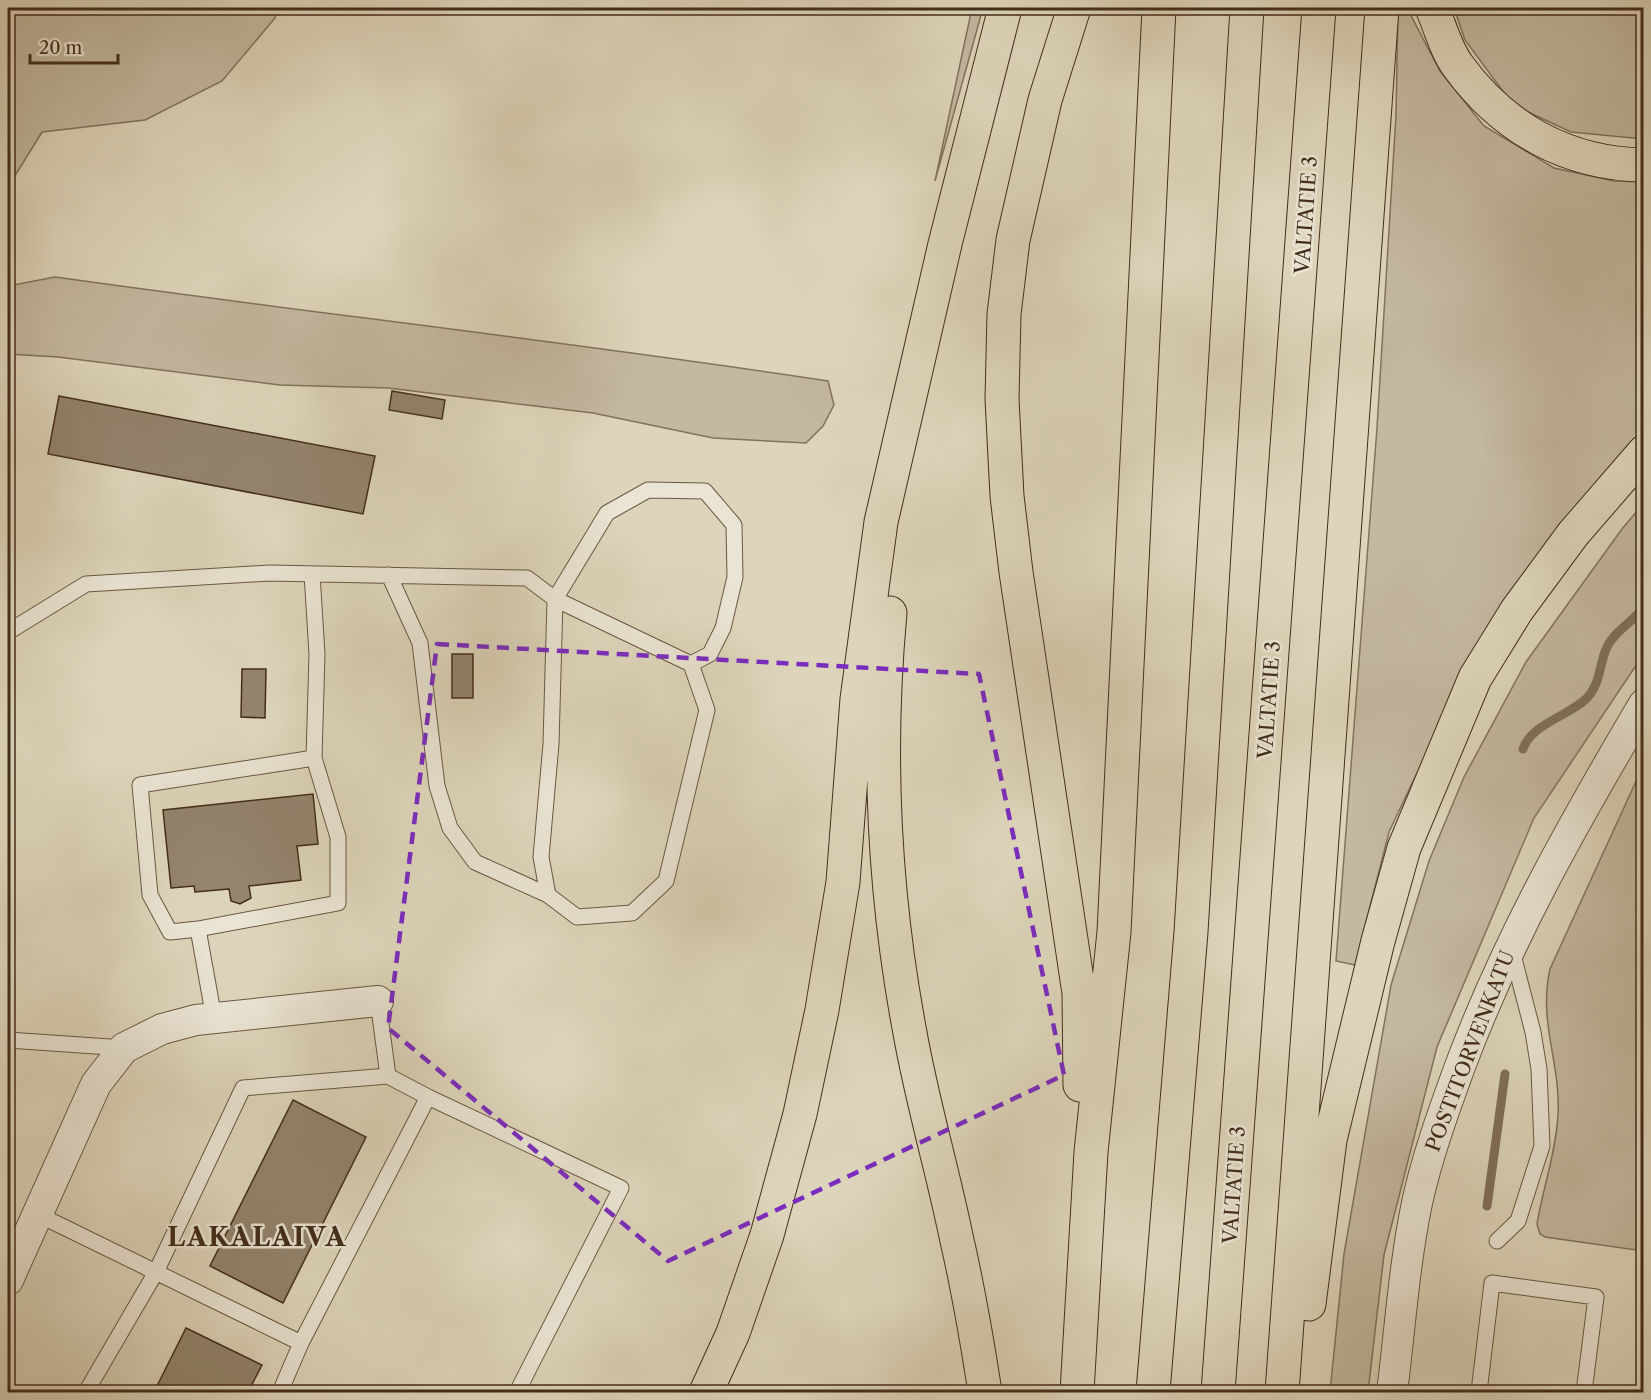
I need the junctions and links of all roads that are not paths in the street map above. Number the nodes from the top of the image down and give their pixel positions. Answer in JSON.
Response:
{"nodes":[{"id":1,"x":1005,"y":8,"type":"edge"},
{"id":2,"x":1074,"y":8,"type":"edge"},
{"id":3,"x":1159,"y":8,"type":"edge"},
{"id":4,"x":1247,"y":8,"type":"edge"},
{"id":5,"x":1319,"y":8,"type":"edge"},
{"id":6,"x":1382,"y":8,"type":"edge"},
{"id":7,"x":1432,"y":8,"type":"edge"},
{"id":8,"x":1644,"y":165,"type":"edge"},
{"id":9,"x":904,"y":429,"type":"junction"},
{"id":10,"x":1644,"y":452,"type":"edge"},
{"id":11,"x":312,"y":574,"type":"junction"},
{"id":12,"x":389,"y":575,"type":"junction"},
{"id":13,"x":555,"y":599,"type":"junction"},
{"id":14,"x":8,"y":632,"type":"edge"},
{"id":15,"x":691,"y":664,"type":"junction"},
{"id":16,"x":1644,"y":704,"type":"edge"},
{"id":17,"x":314,"y":758,"type":"junction"},
{"id":18,"x":548,"y":895,"type":"junction"},
{"id":19,"x":198,"y":929,"type":"junction"},
{"id":20,"x":1510,"y":946,"type":"junction"},
{"id":21,"x":378,"y":1001,"type":"joint"},
{"id":22,"x":214,"y":1018,"type":"junction"},
{"id":23,"x":8,"y":1040,"type":"edge"},
{"id":24,"x":124,"y":1048,"type":"junction"},
{"id":25,"x":388,"y":1076,"type":"junction"},
{"id":26,"x":428,"y":1097,"type":"junction"},
{"id":27,"x":1091,"y":1152,"type":"junction"},
{"id":28,"x":37,"y":1214,"type":"junction"},
{"id":29,"x":1497,"y":1241,"type":"dead end"},
{"id":30,"x":156,"y":1272,"type":"junction"},
{"id":31,"x":8,"y":1280,"type":"edge"},
{"id":32,"x":301,"y":1343,"type":"junction"},
{"id":33,"x":87,"y":1392,"type":"edge"},
{"id":34,"x":280,"y":1392,"type":"edge"},
{"id":35,"x":516,"y":1392,"type":"edge"},
{"id":36,"x":706,"y":1392,"type":"edge"},
{"id":37,"x":985,"y":1392,"type":"edge"},
{"id":38,"x":1077,"y":1392,"type":"edge"},
{"id":39,"x":1153,"y":1392,"type":"edge"},
{"id":40,"x":1218,"y":1392,"type":"edge"},
{"id":41,"x":1282,"y":1392,"type":"edge"},
{"id":42,"x":1298,"y":1392,"type":"edge"},
{"id":43,"x":1392,"y":1392,"type":"edge"},
{"id":44,"x":1479,"y":1392,"type":"edge"},
{"id":45,"x":1584,"y":1392,"type":"edge"}],
"edges":[{"from":1,"to":9,"type":"highway"},
{"from":2,"to":27,"type":"highway"},
{"from":3,"to":27,"type":"highway"},
{"from":4,"to":39,"type":"highway"},
{"from":5,"to":40,"type":"highway","name":"VALTATIE 3"},
{"from":6,"to":41,"type":"highway"},
{"from":7,"to":8,"type":"highway"},
{"from":9,"to":36,"type":"highway"},
{"from":9,"to":37,"type":"highway"},
{"from":10,"to":42,"type":"highway"},
{"from":11,"to":12,"type":"lane"},
{"from":11,"to":14,"type":"lane"},
{"from":11,"to":17,"type":"lane"},
{"from":12,"to":13,"type":"lane"},
{"from":12,"to":18,"type":"lane"},
{"from":13,"to":15,"type":"lane"},
{"from":13,"to":15,"type":"lane"},
{"from":13,"to":18,"type":"lane"},
{"from":15,"to":18,"type":"lane"},
{"from":16,"to":20,"type":"street","name":"POSTITORVENKATU"},
{"from":17,"to":19,"type":"lane"},
{"from":17,"to":19,"type":"lane"},
{"from":19,"to":22,"type":"lane"},
{"from":20,"to":29,"type":"lane"},
{"from":20,"to":43,"type":"street","name":"POSTITORVENKATU"},
{"from":21,"to":22,"type":"street"},
{"from":21,"to":25,"type":"lane"},
{"from":22,"to":24,"type":"street"},
{"from":23,"to":24,"type":"lane"},
{"from":24,"to":28,"type":"street"},
{"from":25,"to":26,"type":"lane"},
{"from":25,"to":30,"type":"lane"},
{"from":26,"to":32,"type":"lane"},
{"from":26,"to":35,"type":"lane"},
{"from":27,"to":38,"type":"highway"},
{"from":28,"to":30,"type":"lane"},
{"from":28,"to":31,"type":"street"},
{"from":30,"to":32,"type":"lane"},
{"from":30,"to":33,"type":"lane"},
{"from":32,"to":34,"type":"lane"},
{"from":44,"to":45,"type":"lane"}]}
